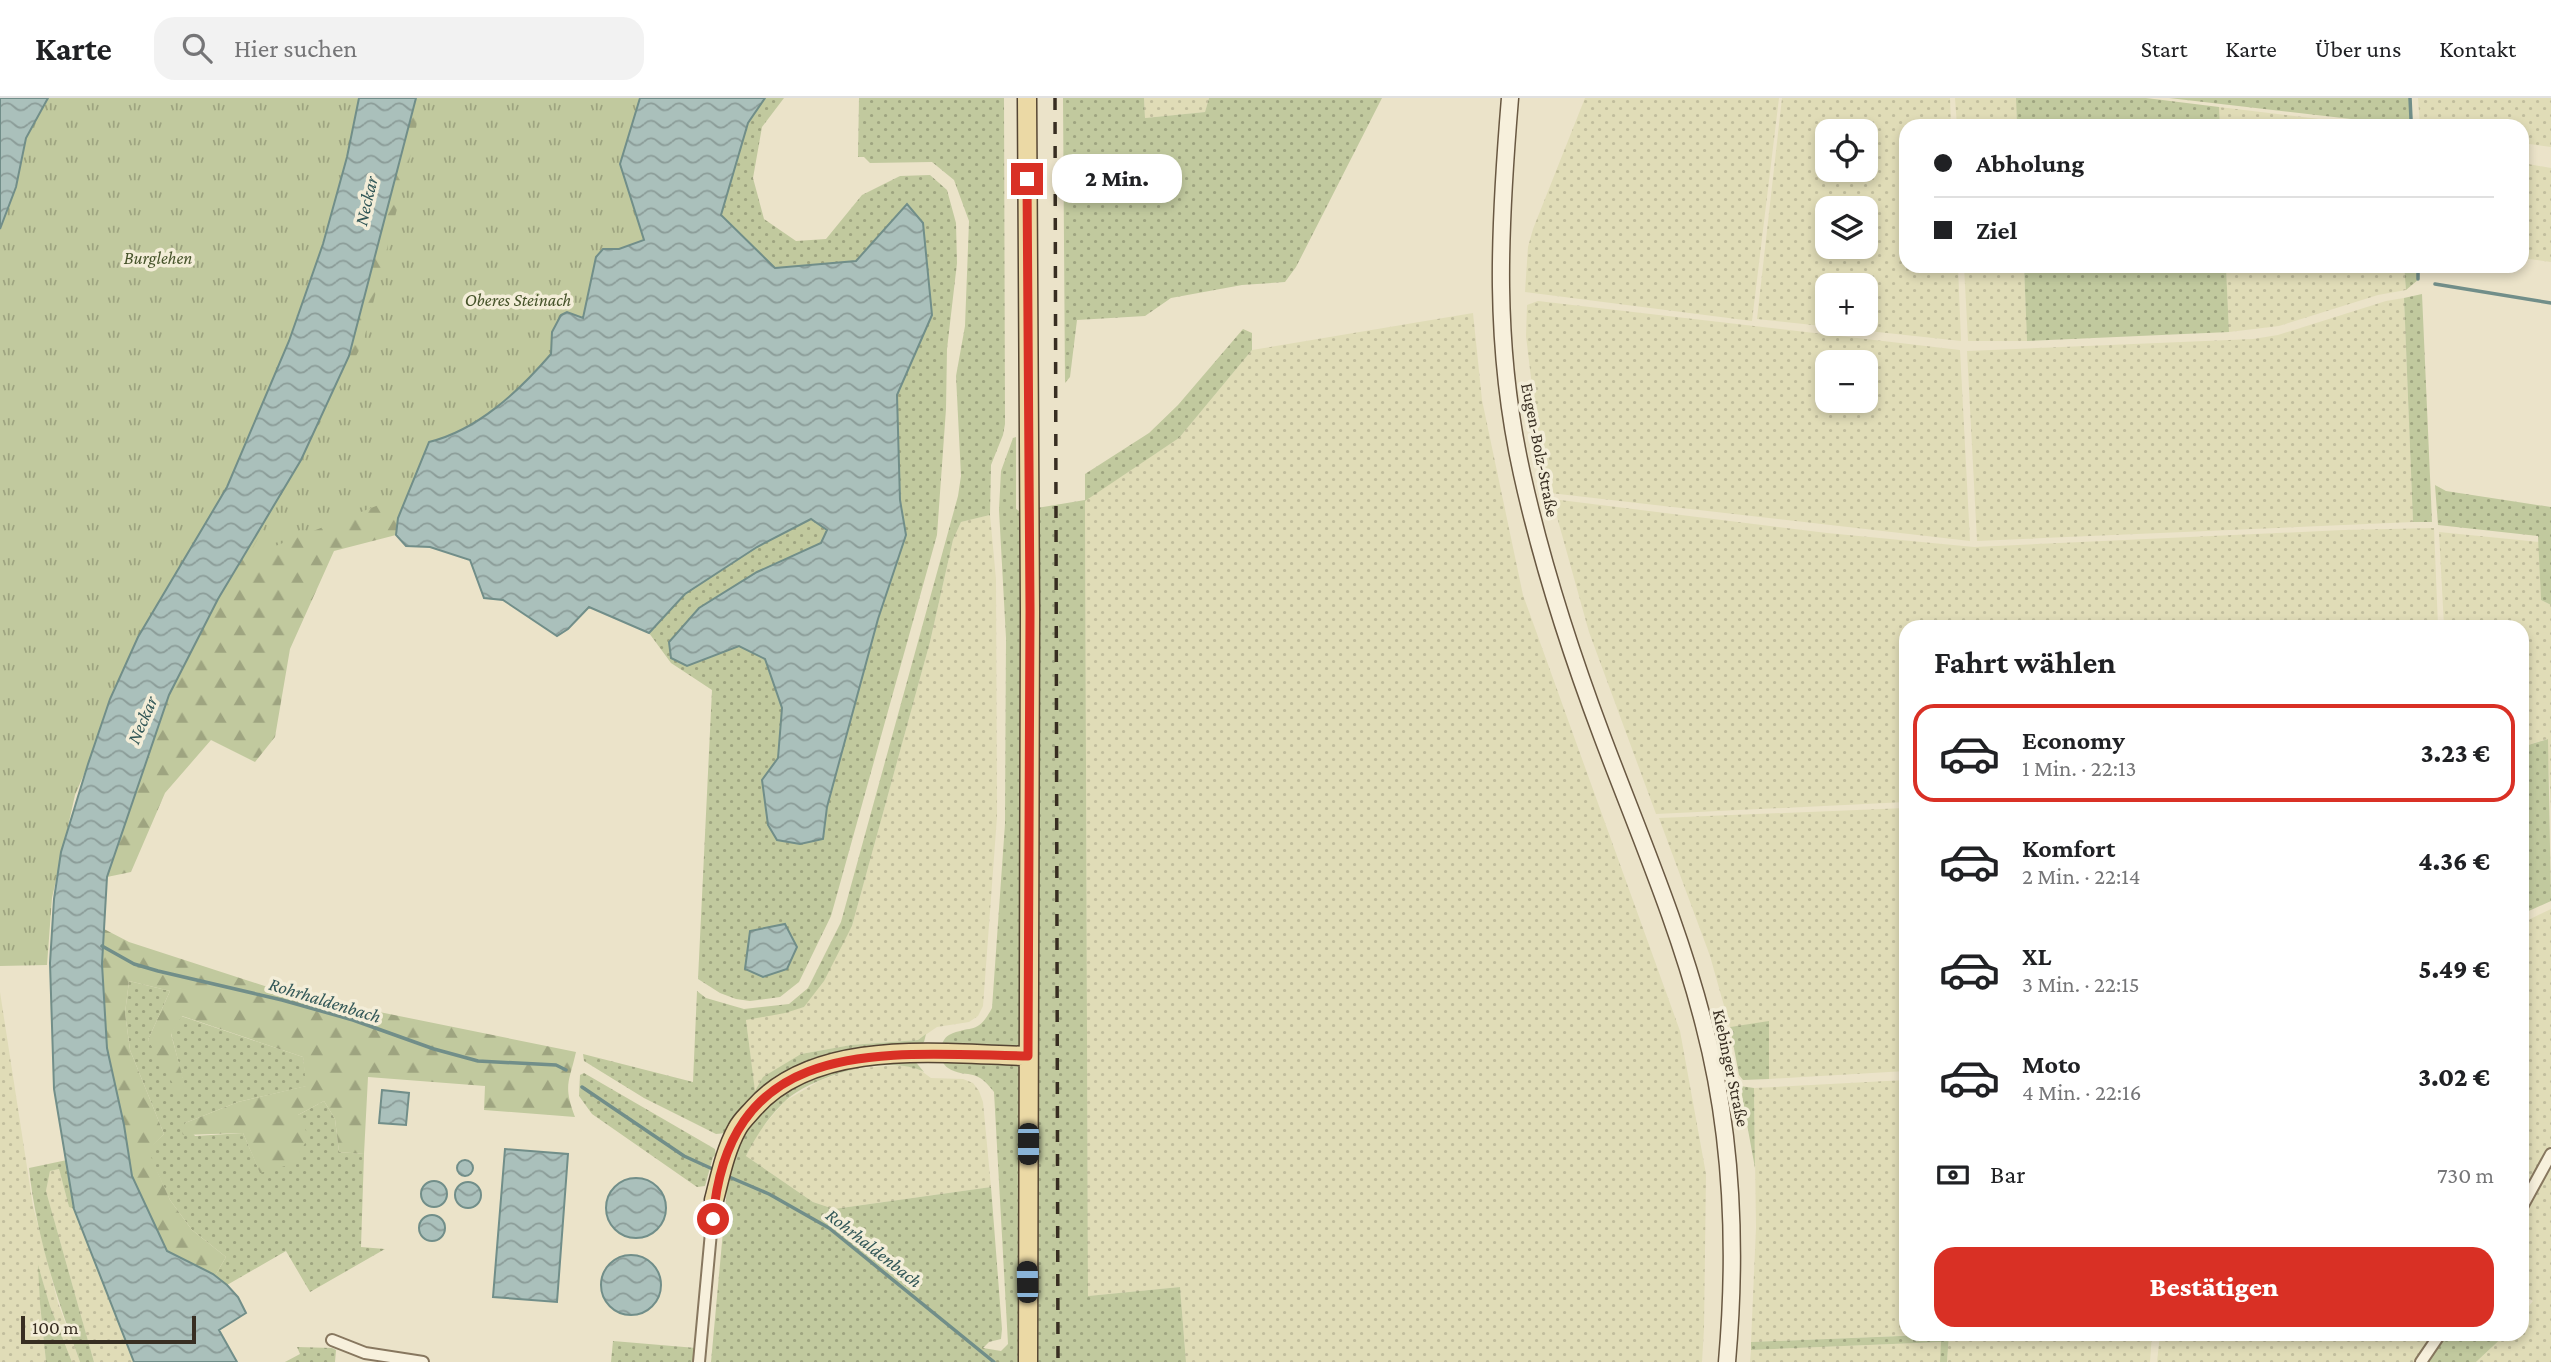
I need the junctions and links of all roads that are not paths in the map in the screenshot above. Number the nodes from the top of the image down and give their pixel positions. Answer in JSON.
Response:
{"nodes":[{"id":1,"x":1027,"y":98,"type":"edge"},
{"id":2,"x":1510,"y":98,"type":"edge"},
{"id":3,"x":1624,"y":795,"type":"joint"},
{"id":4,"x":1028,"y":1056,"type":"junction"},
{"id":5,"x":2551,"y":1154,"type":"edge"},
{"id":6,"x":716,"y":1194,"type":"joint"},
{"id":7,"x":2529,"y":1195,"type":"edge"},
{"id":8,"x":332,"y":1340,"type":"dead end"},
{"id":9,"x":2435,"y":1341,"type":"edge"},
{"id":10,"x":423,"y":1362,"type":"edge"},
{"id":11,"x":699,"y":1362,"type":"edge"},
{"id":12,"x":1028,"y":1362,"type":"edge"},
{"id":13,"x":1727,"y":1362,"type":"edge"},
{"id":14,"x":2421,"y":1362,"type":"edge"}],
"edges":[{"from":1,"to":4,"type":"main road"},
{"from":2,"to":3,"type":"street","name":"Eugen-Bolz-Straße"},
{"from":3,"to":13,"type":"street","name":"Kiebinger Straße"},
{"from":4,"to":6,"type":"main road"},
{"from":4,"to":12,"type":"main road"},
{"from":5,"to":7,"type":"street"},
{"from":6,"to":11,"type":"street"},
{"from":8,"to":10,"type":"street"},
{"from":9,"to":14,"type":"street"}]}
